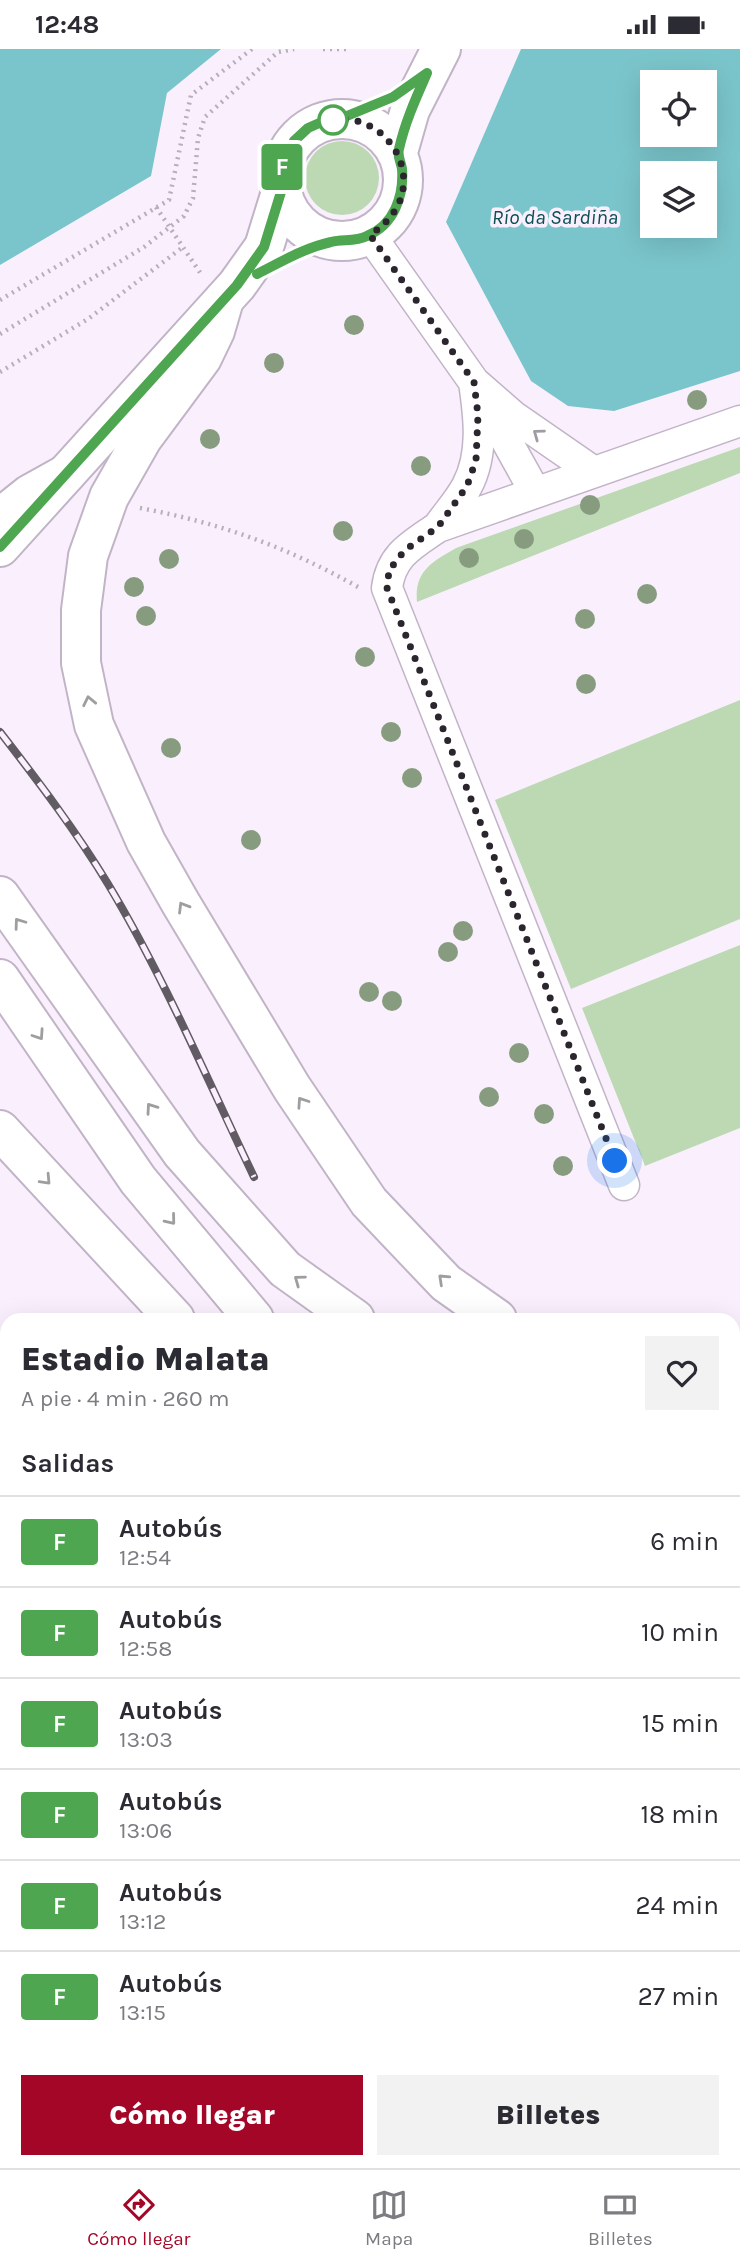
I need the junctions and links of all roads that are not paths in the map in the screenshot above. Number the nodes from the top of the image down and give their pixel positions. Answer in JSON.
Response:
{"nodes":[{"id":1,"x":434,"y":61,"type":"edge"},
{"id":2,"x":342,"y":118,"type":"junction"},
{"id":3,"x":398,"y":152,"type":"junction"},
{"id":4,"x":281,"y":192,"type":"junction"},
{"id":5,"x":352,"y":238,"type":"junction"},
{"id":6,"x":221,"y":287,"type":"junction"},
{"id":7,"x":474,"y":382,"type":"junction"},
{"id":8,"x":740,"y":421,"type":"edge"},
{"id":9,"x":594,"y":473,"type":"junction"},
{"id":10,"x":66,"y":474,"type":"junction"},
{"id":11,"x":535,"y":492,"type":"junction"},
{"id":12,"x":0,"y":518,"type":"edge"},
{"id":13,"x":438,"y":527,"type":"junction"},
{"id":14,"x":0,"y":547,"type":"edge"},
{"id":15,"x":0,"y":896,"type":"edge"},
{"id":16,"x":0,"y":979,"type":"edge"},
{"id":17,"x":0,"y":1130,"type":"edge"},
{"id":18,"x":624,"y":1185,"type":"dead end"},
{"id":19,"x":170,"y":1313,"type":"edge"},
{"id":20,"x":249,"y":1313,"type":"edge"},
{"id":21,"x":347,"y":1313,"type":"edge"},
{"id":22,"x":488,"y":1313,"type":"edge"}],
"edges":[{"from":1,"to":2,"type":"main road"},
{"from":1,"to":3,"type":"main road"},
{"from":2,"to":3,"type":"main road"},
{"from":2,"to":4,"type":"main road"},
{"from":3,"to":5,"type":"main road"},
{"from":4,"to":5,"type":"main road"},
{"from":4,"to":6,"type":"main road"},
{"from":5,"to":6,"type":"main road"},
{"from":5,"to":7,"type":"street"},
{"from":6,"to":10,"type":"main road"},
{"from":22,"to":6,"type":"main road","one_way":true},
{"from":9,"to":7,"type":"street","one_way":true},
{"from":7,"to":11,"type":"street"},
{"from":7,"to":13,"type":"street"},
{"from":8,"to":9,"type":"street"},
{"from":9,"to":11,"type":"street"},
{"from":10,"to":12,"type":"main road"},
{"from":10,"to":14,"type":"main road"},
{"from":11,"to":13,"type":"street"},
{"from":13,"to":18,"type":"street"},
{"from":21,"to":15,"type":"main road","one_way":true},
{"from":16,"to":20,"type":"main road","one_way":true},
{"from":17,"to":19,"type":"main road","one_way":true}]}
